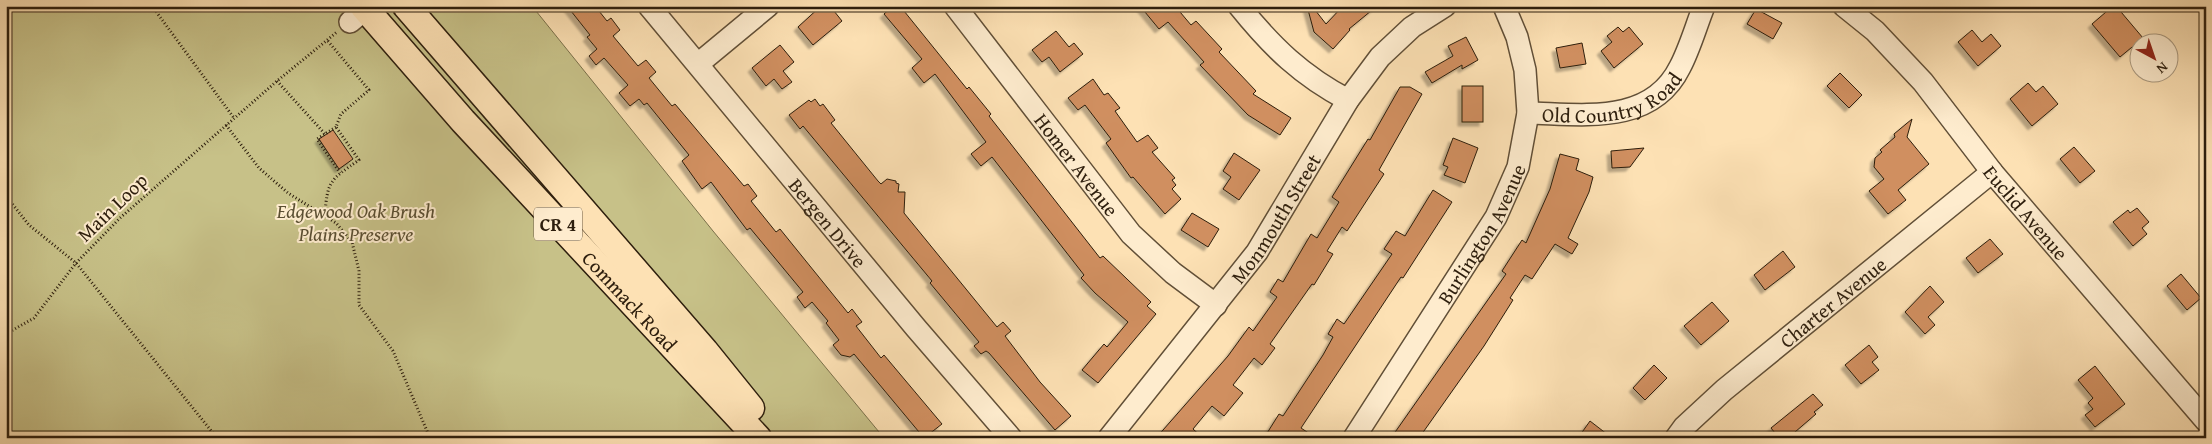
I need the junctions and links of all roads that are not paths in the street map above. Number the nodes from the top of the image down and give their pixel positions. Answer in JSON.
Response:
{"nodes":[{"id":1,"x":406,"y":6,"type":"edge"},
{"id":2,"x":649,"y":6,"type":"edge"},
{"id":3,"x":768,"y":6,"type":"edge"},
{"id":4,"x":955,"y":6,"type":"edge"},
{"id":5,"x":1239,"y":6,"type":"edge"},
{"id":6,"x":1445,"y":6,"type":"edge"},
{"id":7,"x":1504,"y":6,"type":"edge"},
{"id":8,"x":1704,"y":6,"type":"edge"},
{"id":9,"x":1844,"y":6,"type":"edge"},
{"id":10,"x":362,"y":11,"type":"edge"},
{"id":11,"x":698,"y":64,"type":"junction"},
{"id":12,"x":1348,"y":100,"type":"junction"},
{"id":13,"x":1528,"y":113,"type":"junction"},
{"id":14,"x":1992,"y":172,"type":"junction"},
{"id":15,"x":1216,"y":305,"type":"junction"},
{"id":16,"x":2206,"y":421,"type":"edge"},
{"id":17,"x":758,"y":438,"type":"edge"},
{"id":18,"x":775,"y":438,"type":"edge"},
{"id":19,"x":1011,"y":438,"type":"edge"},
{"id":20,"x":1109,"y":438,"type":"edge"},
{"id":21,"x":1354,"y":438,"type":"edge"},
{"id":22,"x":1676,"y":438,"type":"edge"}],
"edges":[{"from":1,"to":18,"type":"main road","name":"Commack Road","number":"CR 4"},
{"from":2,"to":11,"type":"street","name":"Bergen Drive"},
{"from":3,"to":11,"type":"street"},
{"from":4,"to":15,"type":"street","name":"Homer Avenue"},
{"from":5,"to":12,"type":"street"},
{"from":6,"to":12,"type":"street","name":"Monmouth Street"},
{"from":7,"to":13,"type":"street","name":"Burlington Avenue"},
{"from":8,"to":13,"type":"street","name":"Old Country Road"},
{"from":9,"to":14,"type":"street","name":"Euclid Avenue"},
{"from":10,"to":17,"type":"main road","name":"Commack Road","number":"CR 4"},
{"from":11,"to":19,"type":"street","name":"Bergen Drive"},
{"from":12,"to":15,"type":"street","name":"Monmouth Street"},
{"from":13,"to":21,"type":"street","name":"Burlington Avenue"},
{"from":14,"to":16,"type":"street","name":"Euclid Avenue"},
{"from":14,"to":22,"type":"street","name":"Charter Avenue"},
{"from":15,"to":20,"type":"street","name":"Monmouth Street"}]}
